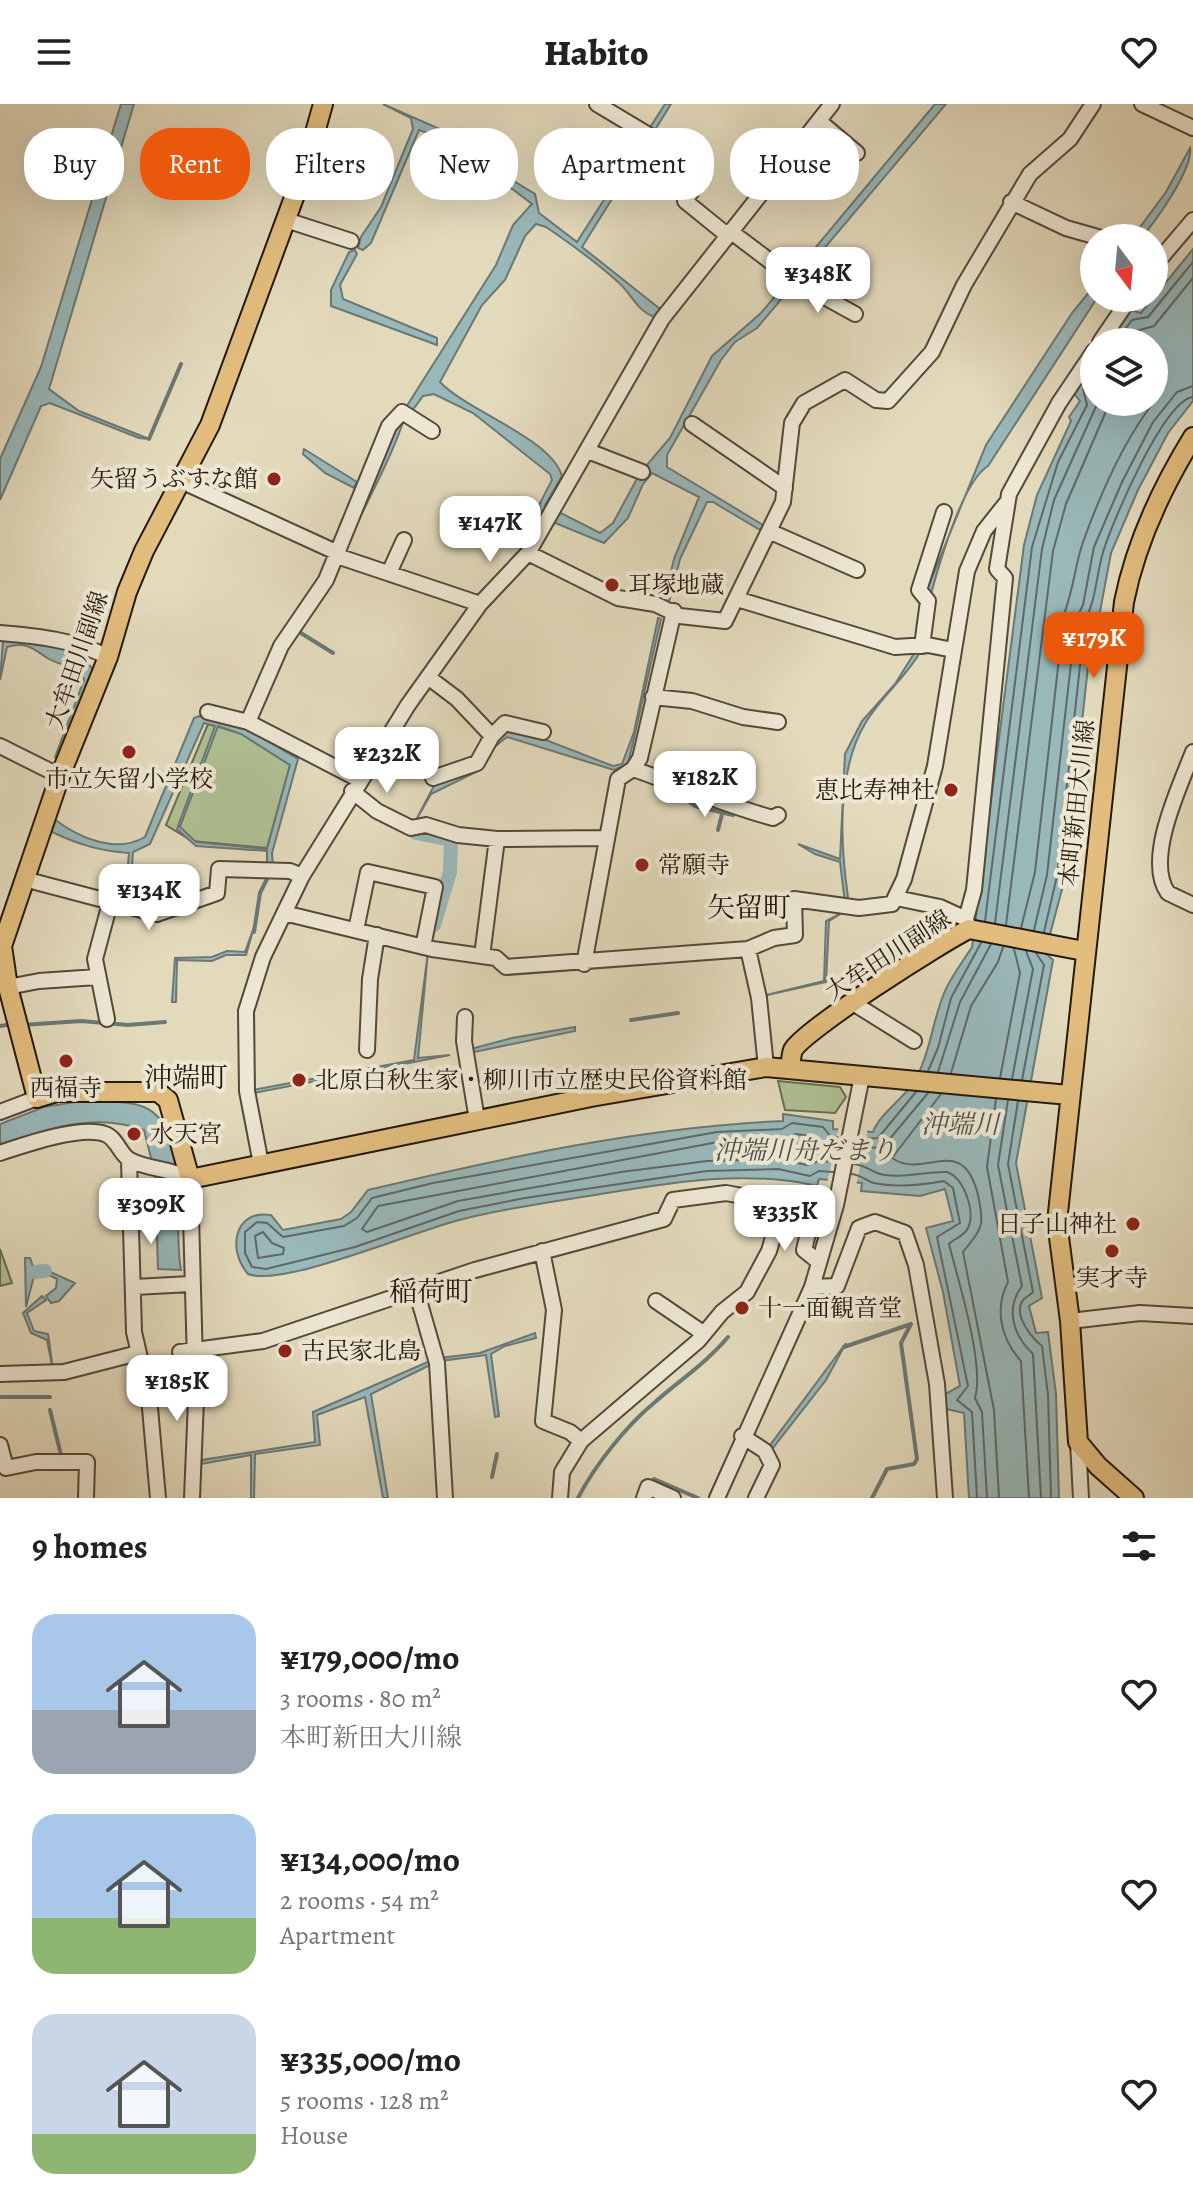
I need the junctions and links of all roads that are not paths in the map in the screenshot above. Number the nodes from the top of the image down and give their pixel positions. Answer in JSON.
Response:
{"nodes":[{"id":1,"x":323,"y":104,"type":"edge"},
{"id":2,"x":597,"y":104,"type":"edge"},
{"id":3,"x":832,"y":104,"type":"edge"},
{"id":4,"x":1093,"y":104,"type":"edge"},
{"id":5,"x":1142,"y":104,"type":"edge"},
{"id":6,"x":819,"y":121,"type":"junction"},
{"id":7,"x":827,"y":128,"type":"edge"},
{"id":8,"x":1193,"y":128,"type":"edge"},
{"id":9,"x":1011,"y":202,"type":"junction"},
{"id":10,"x":1192,"y":218,"type":"edge"},
{"id":11,"x":286,"y":220,"type":"junction"},
{"id":12,"x":1080,"y":232,"type":"edge"},
{"id":13,"x":728,"y":233,"type":"junction"},
{"id":14,"x":351,"y":241,"type":"dead end"},
{"id":15,"x":1168,"y":248,"type":"edge"},
{"id":16,"x":855,"y":314,"type":"dead end"},
{"id":17,"x":1080,"y":372,"type":"edge"},
{"id":18,"x":692,"y":424,"type":"dead end"},
{"id":19,"x":432,"y":431,"type":"dead end"},
{"id":20,"x":1193,"y":437,"type":"edge"},
{"id":21,"x":588,"y":451,"type":"junction"},
{"id":22,"x":642,"y":472,"type":"dead end"},
{"id":23,"x":181,"y":481,"type":"junction"},
{"id":24,"x":785,"y":488,"type":"junction"},
{"id":25,"x":944,"y":512,"type":"dead end"},
{"id":26,"x":996,"y":526,"type":"junction"},
{"id":27,"x":771,"y":532,"type":"junction"},
{"id":28,"x":404,"y":540,"type":"dead end"},
{"id":29,"x":528,"y":553,"type":"junction"},
{"id":30,"x":341,"y":556,"type":"junction"},
{"id":31,"x":857,"y":570,"type":"dead end"},
{"id":32,"x":389,"y":573,"type":"junction"},
{"id":33,"x":737,"y":599,"type":"junction"},
{"id":34,"x":480,"y":604,"type":"junction"},
{"id":35,"x":670,"y":609,"type":"junction"},
{"id":36,"x":0,"y":633,"type":"edge"},
{"id":37,"x":925,"y":646,"type":"junction"},
{"id":38,"x":953,"y":650,"type":"junction"},
{"id":39,"x":108,"y":657,"type":"junction"},
{"id":40,"x":428,"y":677,"type":"junction"},
{"id":41,"x":653,"y":697,"type":"junction"},
{"id":42,"x":208,"y":712,"type":"dead end"},
{"id":43,"x":778,"y":722,"type":"dead end"},
{"id":44,"x":253,"y":724,"type":"junction"},
{"id":45,"x":543,"y":732,"type":"dead end"},
{"id":46,"x":492,"y":736,"type":"junction"},
{"id":47,"x":0,"y":746,"type":"edge"},
{"id":48,"x":1193,"y":752,"type":"edge"},
{"id":49,"x":633,"y":769,"type":"junction"},
{"id":50,"x":60,"y":776,"type":"junction"},
{"id":51,"x":433,"y":778,"type":"dead end"},
{"id":52,"x":356,"y":786,"type":"junction"},
{"id":53,"x":778,"y":815,"type":"dead end"},
{"id":54,"x":605,"y":838,"type":"junction"},
{"id":55,"x":497,"y":839,"type":"junction"},
{"id":56,"x":302,"y":876,"type":"junction"},
{"id":57,"x":24,"y":879,"type":"junction"},
{"id":58,"x":896,"y":898,"type":"junction"},
{"id":59,"x":110,"y":903,"type":"junction"},
{"id":60,"x":1193,"y":905,"type":"edge"},
{"id":61,"x":284,"y":913,"type":"junction"},
{"id":62,"x":968,"y":924,"type":"junction"},
{"id":63,"x":356,"y":930,"type":"junction"},
{"id":64,"x":377,"y":935,"type":"junction"},
{"id":65,"x":427,"y":948,"type":"junction"},
{"id":66,"x":748,"y":949,"type":"junction"},
{"id":67,"x":1081,"y":951,"type":"junction"},
{"id":68,"x":482,"y":956,"type":"junction"},
{"id":69,"x":584,"y":964,"type":"junction"},
{"id":70,"x":97,"y":977,"type":"junction"},
{"id":71,"x":8,"y":987,"type":"junction"},
{"id":72,"x":853,"y":1003,"type":"junction"},
{"id":73,"x":465,"y":1017,"type":"dead end"},
{"id":74,"x":107,"y":1019,"type":"dead end"},
{"id":75,"x":914,"y":1041,"type":"dead end"},
{"id":76,"x":367,"y":1050,"type":"dead end"},
{"id":77,"x":766,"y":1067,"type":"junction"},
{"id":78,"x":790,"y":1068,"type":"junction"},
{"id":79,"x":862,"y":1076,"type":"junction"},
{"id":80,"x":1069,"y":1095,"type":"junction"},
{"id":81,"x":37,"y":1098,"type":"junction"},
{"id":82,"x":0,"y":1112,"type":"edge"},
{"id":83,"x":477,"y":1120,"type":"junction"},
{"id":84,"x":0,"y":1153,"type":"edge"},
{"id":85,"x":129,"y":1160,"type":"junction"},
{"id":86,"x":261,"y":1164,"type":"junction"},
{"id":87,"x":184,"y":1176,"type":"junction"},
{"id":88,"x":782,"y":1207,"type":"junction"},
{"id":89,"x":542,"y":1251,"type":"junction"},
{"id":90,"x":819,"y":1262,"type":"junction"},
{"id":91,"x":190,"y":1284,"type":"junction"},
{"id":92,"x":135,"y":1287,"type":"junction"},
{"id":93,"x":812,"y":1287,"type":"junction"},
{"id":94,"x":416,"y":1290,"type":"junction"},
{"id":95,"x":656,"y":1301,"type":"dead end"},
{"id":96,"x":1193,"y":1316,"type":"edge"},
{"id":97,"x":1070,"y":1321,"type":"junction"},
{"id":98,"x":703,"y":1333,"type":"junction"},
{"id":99,"x":187,"y":1350,"type":"junction"},
{"id":100,"x":138,"y":1353,"type":"junction"},
{"id":101,"x":0,"y":1374,"type":"edge"},
{"id":102,"x":742,"y":1436,"type":"junction"},
{"id":103,"x":581,"y":1441,"type":"junction"},
{"id":104,"x":1078,"y":1442,"type":"junction"},
{"id":105,"x":0,"y":1445,"type":"edge"},
{"id":106,"x":3,"y":1468,"type":"edge"},
{"id":107,"x":86,"y":1498,"type":"edge"},
{"id":108,"x":158,"y":1498,"type":"edge"},
{"id":109,"x":192,"y":1498,"type":"edge"},
{"id":110,"x":445,"y":1498,"type":"edge"},
{"id":111,"x":560,"y":1498,"type":"edge"},
{"id":112,"x":644,"y":1498,"type":"edge"},
{"id":113,"x":673,"y":1498,"type":"edge"},
{"id":114,"x":717,"y":1498,"type":"edge"},
{"id":115,"x":756,"y":1498,"type":"edge"},
{"id":116,"x":945,"y":1498,"type":"edge"},
{"id":117,"x":1081,"y":1498,"type":"edge"},
{"id":118,"x":1134,"y":1498,"type":"edge"}],
"edges":[{"from":1,"to":11,"type":"main road","name":"大牟田川副線"},
{"from":2,"to":13,"type":"street"},
{"from":3,"to":6,"type":"street"},
{"from":4,"to":9,"type":"street"},
{"from":5,"to":8,"type":"street"},
{"from":6,"to":7,"type":"street"},
{"from":6,"to":13,"type":"street"},
{"from":9,"to":12,"type":"street"},
{"from":9,"to":24,"type":"street"},
{"from":10,"to":15,"type":"street"},
{"from":11,"to":14,"type":"street"},
{"from":11,"to":23,"type":"main road","name":"大牟田川副線"},
{"from":13,"to":16,"type":"street"},
{"from":13,"to":21,"type":"street"},
{"from":17,"to":26,"type":"street"},
{"from":18,"to":24,"type":"street"},
{"from":19,"to":30,"type":"street"},
{"from":20,"to":67,"type":"main road","name":"本町新田大川線"},
{"from":21,"to":22,"type":"street"},
{"from":21,"to":29,"type":"street"},
{"from":23,"to":30,"type":"street"},
{"from":23,"to":39,"type":"main road","name":"大牟田川副線"},
{"from":24,"to":27,"type":"street"},
{"from":25,"to":37,"type":"street"},
{"from":26,"to":38,"type":"street"},
{"from":26,"to":62,"type":"street"},
{"from":27,"to":31,"type":"street"},
{"from":27,"to":33,"type":"street"},
{"from":28,"to":32,"type":"street"},
{"from":29,"to":34,"type":"street"},
{"from":29,"to":35,"type":"street"},
{"from":30,"to":32,"type":"street"},
{"from":30,"to":44,"type":"street"},
{"from":32,"to":34,"type":"street"},
{"from":33,"to":35,"type":"street"},
{"from":33,"to":37,"type":"street"},
{"from":34,"to":40,"type":"street"},
{"from":35,"to":41,"type":"street"},
{"from":36,"to":39,"type":"street"},
{"from":37,"to":38,"type":"street"},
{"from":38,"to":58,"type":"street"},
{"from":39,"to":50,"type":"main road","name":"大牟田川副線"},
{"from":40,"to":46,"type":"street"},
{"from":40,"to":52,"type":"street"},
{"from":41,"to":43,"type":"street"},
{"from":41,"to":49,"type":"street"},
{"from":42,"to":44,"type":"street"},
{"from":44,"to":52,"type":"street"},
{"from":45,"to":46,"type":"street"},
{"from":46,"to":51,"type":"street"},
{"from":47,"to":50,"type":"street"},
{"from":48,"to":60,"type":"street"},
{"from":49,"to":53,"type":"street"},
{"from":49,"to":54,"type":"street"},
{"from":50,"to":57,"type":"main road","name":"大牟田川副線"},
{"from":52,"to":55,"type":"street"},
{"from":52,"to":56,"type":"street"},
{"from":54,"to":55,"type":"street"},
{"from":54,"to":69,"type":"street"},
{"from":55,"to":68,"type":"street"},
{"from":56,"to":59,"type":"street"},
{"from":56,"to":61,"type":"street"},
{"from":57,"to":59,"type":"street"},
{"from":57,"to":71,"type":"main road","name":"大牟田川副線"},
{"from":58,"to":62,"type":"street"},
{"from":58,"to":66,"type":"street"},
{"from":59,"to":70,"type":"street"},
{"from":61,"to":63,"type":"street"},
{"from":61,"to":86,"type":"street"},
{"from":62,"to":67,"type":"main road","name":"大牟田川副線"},
{"from":62,"to":72,"type":"main road","name":"大牟田川副線"},
{"from":63,"to":64,"type":"street"},
{"from":63,"to":65,"type":"street"},
{"from":64,"to":65,"type":"street"},
{"from":64,"to":76,"type":"street"},
{"from":65,"to":68,"type":"street"},
{"from":66,"to":69,"type":"street"},
{"from":66,"to":77,"type":"street"},
{"from":67,"to":80,"type":"main road"},
{"from":68,"to":69,"type":"street"},
{"from":70,"to":71,"type":"street"},
{"from":70,"to":74,"type":"street"},
{"from":71,"to":81,"type":"main road","name":"大牟田川副線"},
{"from":72,"to":75,"type":"street"},
{"from":72,"to":78,"type":"main road","name":"大牟田川副線"},
{"from":73,"to":83,"type":"street"},
{"from":77,"to":78,"type":"main road"},
{"from":77,"to":83,"type":"main road"},
{"from":78,"to":79,"type":"main road"},
{"from":79,"to":80,"type":"main road"},
{"from":79,"to":90,"type":"street"},
{"from":80,"to":97,"type":"main road"},
{"from":81,"to":82,"type":"street"},
{"from":81,"to":87,"type":"main road"},
{"from":83,"to":86,"type":"main road"},
{"from":84,"to":85,"type":"street"},
{"from":85,"to":87,"type":"street"},
{"from":85,"to":92,"type":"street"},
{"from":86,"to":87,"type":"main road"},
{"from":87,"to":91,"type":"street"},
{"from":88,"to":89,"type":"street"},
{"from":88,"to":90,"type":"street"},
{"from":88,"to":98,"type":"street"},
{"from":89,"to":94,"type":"street"},
{"from":89,"to":103,"type":"street"},
{"from":90,"to":93,"type":"street"},
{"from":91,"to":92,"type":"street"},
{"from":91,"to":99,"type":"street"},
{"from":92,"to":100,"type":"street"},
{"from":93,"to":102,"type":"street"},
{"from":93,"to":116,"type":"street"},
{"from":94,"to":99,"type":"street"},
{"from":94,"to":110,"type":"street"},
{"from":95,"to":98,"type":"street"},
{"from":96,"to":97,"type":"street"},
{"from":97,"to":104,"type":"main road"},
{"from":98,"to":103,"type":"street"},
{"from":99,"to":109,"type":"street"},
{"from":100,"to":101,"type":"street"},
{"from":100,"to":108,"type":"street"},
{"from":102,"to":114,"type":"street"},
{"from":102,"to":115,"type":"street"},
{"from":103,"to":111,"type":"street"},
{"from":104,"to":117,"type":"street"},
{"from":104,"to":118,"type":"main road"},
{"from":105,"to":106,"type":"street"},
{"from":106,"to":107,"type":"street"},
{"from":112,"to":113,"type":"street"}]}
